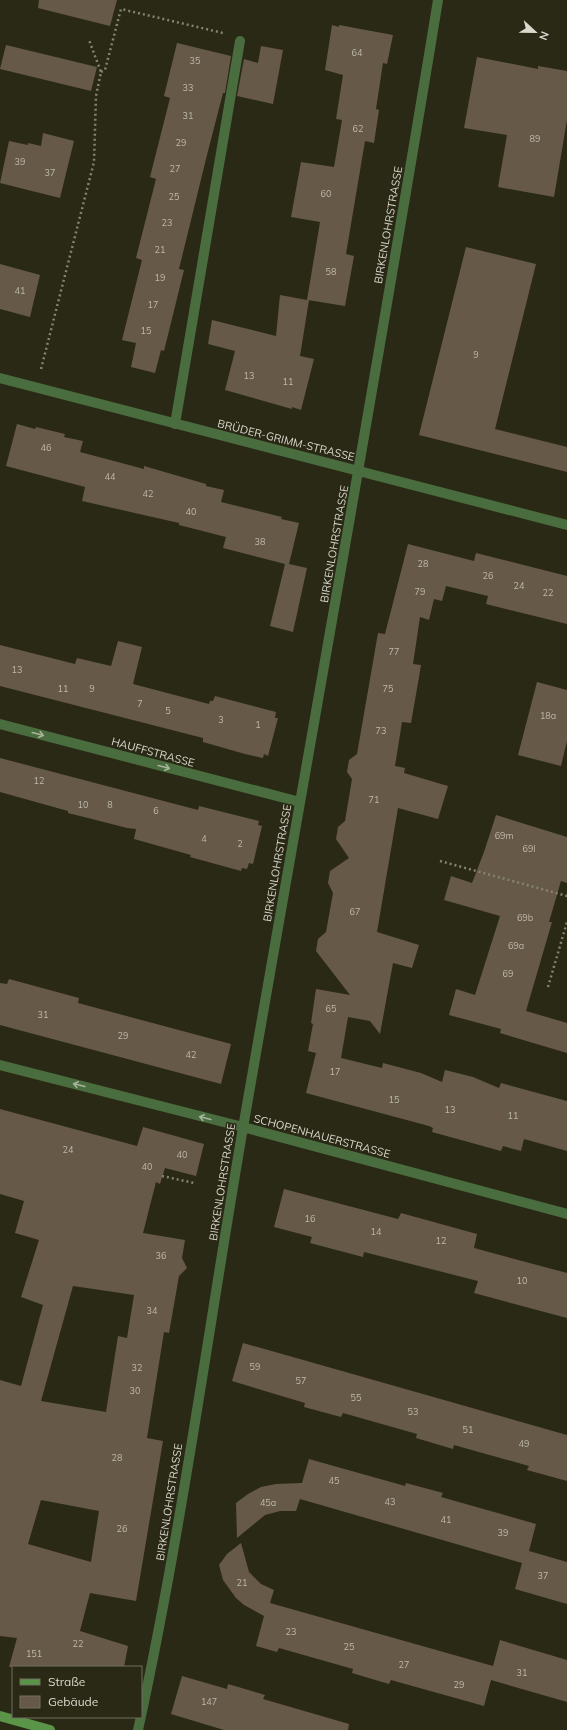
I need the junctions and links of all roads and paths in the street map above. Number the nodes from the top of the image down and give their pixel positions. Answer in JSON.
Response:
{"nodes":[{"id":1,"x":438,"y":0,"type":"edge"},
{"id":2,"x":89,"y":40,"type":"dead end"},
{"id":3,"x":240,"y":41,"type":"joint"},
{"id":4,"x":101,"y":72,"type":"junction"},
{"id":5,"x":0,"y":378,"type":"edge"},
{"id":6,"x":36,"y":387,"type":"junction"},
{"id":7,"x":175,"y":424,"type":"junction"},
{"id":8,"x":359,"y":471,"type":"junction"},
{"id":9,"x":567,"y":525,"type":"edge"},
{"id":10,"x":0,"y":724,"type":"edge"},
{"id":11,"x":300,"y":802,"type":"junction"},
{"id":12,"x":440,"y":861,"type":"dead end"},
{"id":13,"x":567,"y":896,"type":"edge"},
{"id":14,"x":567,"y":922,"type":"edge"},
{"id":15,"x":548,"y":987,"type":"dead end"},
{"id":16,"x":0,"y":1065,"type":"edge"},
{"id":17,"x":243,"y":1127,"type":"junction"},
{"id":18,"x":162,"y":1176,"type":"dead end"},
{"id":19,"x":194,"y":1183,"type":"dead end"},
{"id":20,"x":567,"y":1214,"type":"edge"},
{"id":21,"x":142,"y":1712,"type":"edge"},
{"id":22,"x":0,"y":1716,"type":"edge"},
{"id":23,"x":141,"y":1718,"type":"edge"},
{"id":24,"x":50,"y":1730,"type":"edge"},
{"id":25,"x":138,"y":1730,"type":"edge"}],
"edges":[{"from":1,"to":8,"type":"street","name":"BIRKENLOHRSTRASSE"},
{"from":2,"to":4,"type":"path"},
{"from":3,"to":4,"type":"path"},
{"from":3,"to":7,"type":"street"},
{"from":4,"to":6,"type":"path"},
{"from":5,"to":6,"type":"street","name":"BRÜDER-GRIMM-STRASSE"},
{"from":6,"to":7,"type":"street","name":"BRÜDER-GRIMM-STRASSE"},
{"from":7,"to":8,"type":"street","name":"BRÜDER-GRIMM-STRASSE"},
{"from":8,"to":9,"type":"street","name":"BRÜDER-GRIMM-STRASSE"},
{"from":8,"to":11,"type":"street","name":"BIRKENLOHRSTRASSE"},
{"from":10,"to":11,"type":"street","name":"HAUFFSTRASSE","one_way":true},
{"from":11,"to":17,"type":"street","name":"BIRKENLOHRSTRASSE"},
{"from":12,"to":13,"type":"path"},
{"from":14,"to":15,"type":"path"},
{"from":17,"to":16,"type":"street","name":"SCHOPENHAUERSTRASSE","one_way":true},
{"from":17,"to":20,"type":"street","name":"SCHOPENHAUERSTRASSE"},
{"from":17,"to":21,"type":"street","name":"BIRKENLOHRSTRASSE"},
{"from":18,"to":19,"type":"path"},
{"from":22,"to":24,"type":"main road"},
{"from":23,"to":25,"type":"street","name":"BIRKENLOHRSTRASSE"}]}
